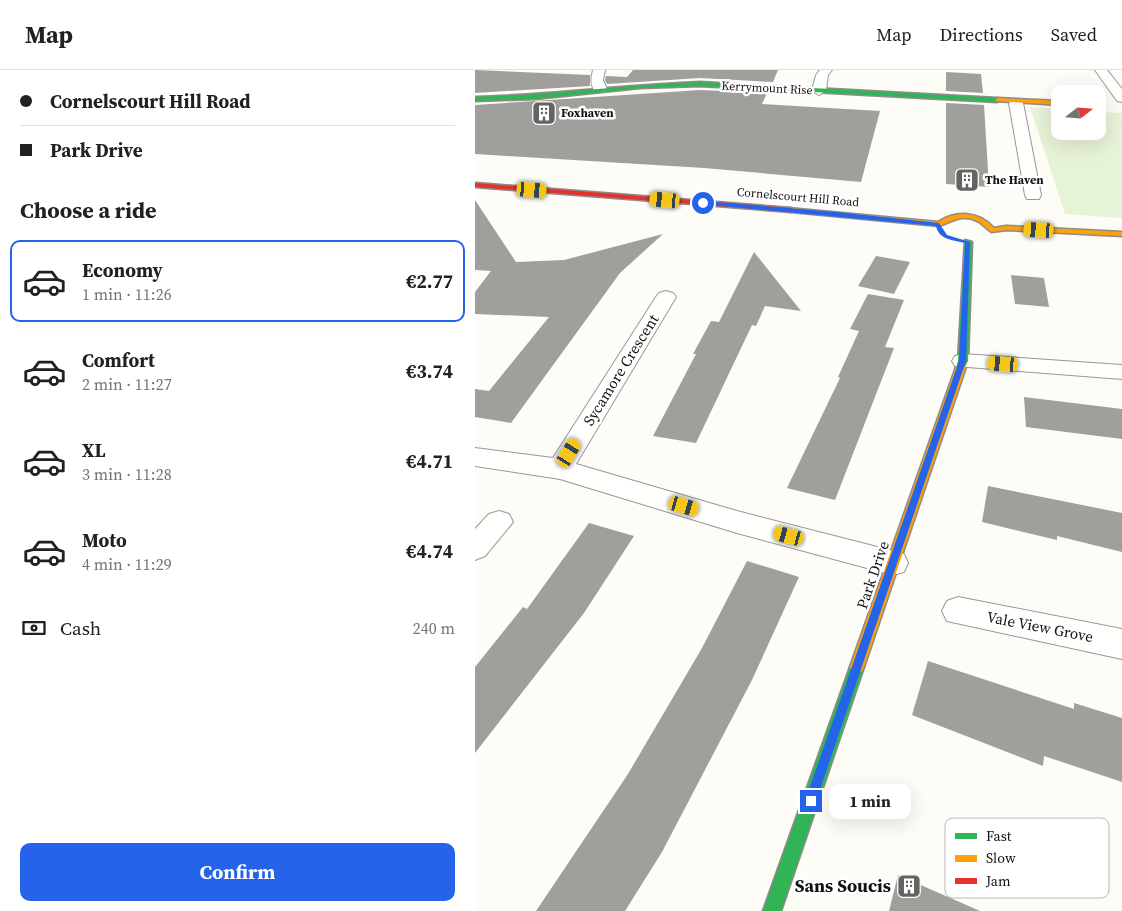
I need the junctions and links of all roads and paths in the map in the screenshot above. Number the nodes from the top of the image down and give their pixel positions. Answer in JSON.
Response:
{"nodes":[{"id":1,"x":599,"y":70,"type":"edge"},
{"id":2,"x":826,"y":70,"type":"edge"},
{"id":3,"x":1101,"y":70,"type":"edge"},
{"id":4,"x":600,"y":89,"type":"junction"},
{"id":5,"x":819,"y":90,"type":"junction"},
{"id":6,"x":1122,"y":98,"type":"edge"},
{"id":7,"x":475,"y":99,"type":"edge"},
{"id":8,"x":1016,"y":103,"type":"junction"},
{"id":9,"x":1051,"y":103,"type":"edge"},
{"id":10,"x":1106,"y":104,"type":"dead end"},
{"id":11,"x":1122,"y":104,"type":"edge"},
{"id":12,"x":475,"y":185,"type":"edge"},
{"id":13,"x":1033,"y":195,"type":"dead end"},
{"id":14,"x":939,"y":224,"type":"junction"},
{"id":15,"x":992,"y":230,"type":"junction"},
{"id":16,"x":1122,"y":234,"type":"edge"},
{"id":17,"x":945,"y":236,"type":"dead end"},
{"id":18,"x":666,"y":297,"type":"dead end"},
{"id":19,"x":963,"y":361,"type":"junction"},
{"id":20,"x":1122,"y":372,"type":"edge"},
{"id":21,"x":475,"y":457,"type":"edge"},
{"id":22,"x":560,"y":468,"type":"junction"},
{"id":23,"x":499,"y":522,"type":"dead end"},
{"id":24,"x":475,"y":548,"type":"edge"},
{"id":25,"x":893,"y":563,"type":"junction"},
{"id":26,"x":958,"y":611,"type":"dead end"},
{"id":27,"x":1122,"y":644,"type":"edge"},
{"id":28,"x":773,"y":911,"type":"edge"}],
"edges":[{"from":1,"to":4,"type":"street"},
{"from":2,"to":5,"type":"street"},
{"from":3,"to":6,"type":"street"},
{"from":4,"to":5,"type":"street","name":"Kerrymount Rise"},
{"from":4,"to":7,"type":"street","name":"Kerrymount Rise"},
{"from":5,"to":8,"type":"street","name":"Kerrymount Rise"},
{"from":8,"to":9,"type":"street","name":"Kerrymount Rise"},
{"from":8,"to":13,"type":"street"},
{"from":10,"to":11,"type":"street"},
{"from":12,"to":14,"type":"street","name":"Cornelscourt Hill Road"},
{"from":14,"to":15,"type":"street","name":"Cornelscourt Hill Road"},
{"from":14,"to":17,"type":"street"},
{"from":15,"to":16,"type":"street"},
{"from":15,"to":19,"type":"street","name":"Park Drive"},
{"from":18,"to":22,"type":"street","name":"Sycamore Crescent"},
{"from":19,"to":20,"type":"street"},
{"from":19,"to":25,"type":"street","name":"Park Drive"},
{"from":21,"to":22,"type":"street"},
{"from":22,"to":25,"type":"street"},
{"from":23,"to":24,"type":"street"},
{"from":25,"to":28,"type":"street","name":"Park Drive"},
{"from":26,"to":27,"type":"street","name":"Vale View Grove"}]}
